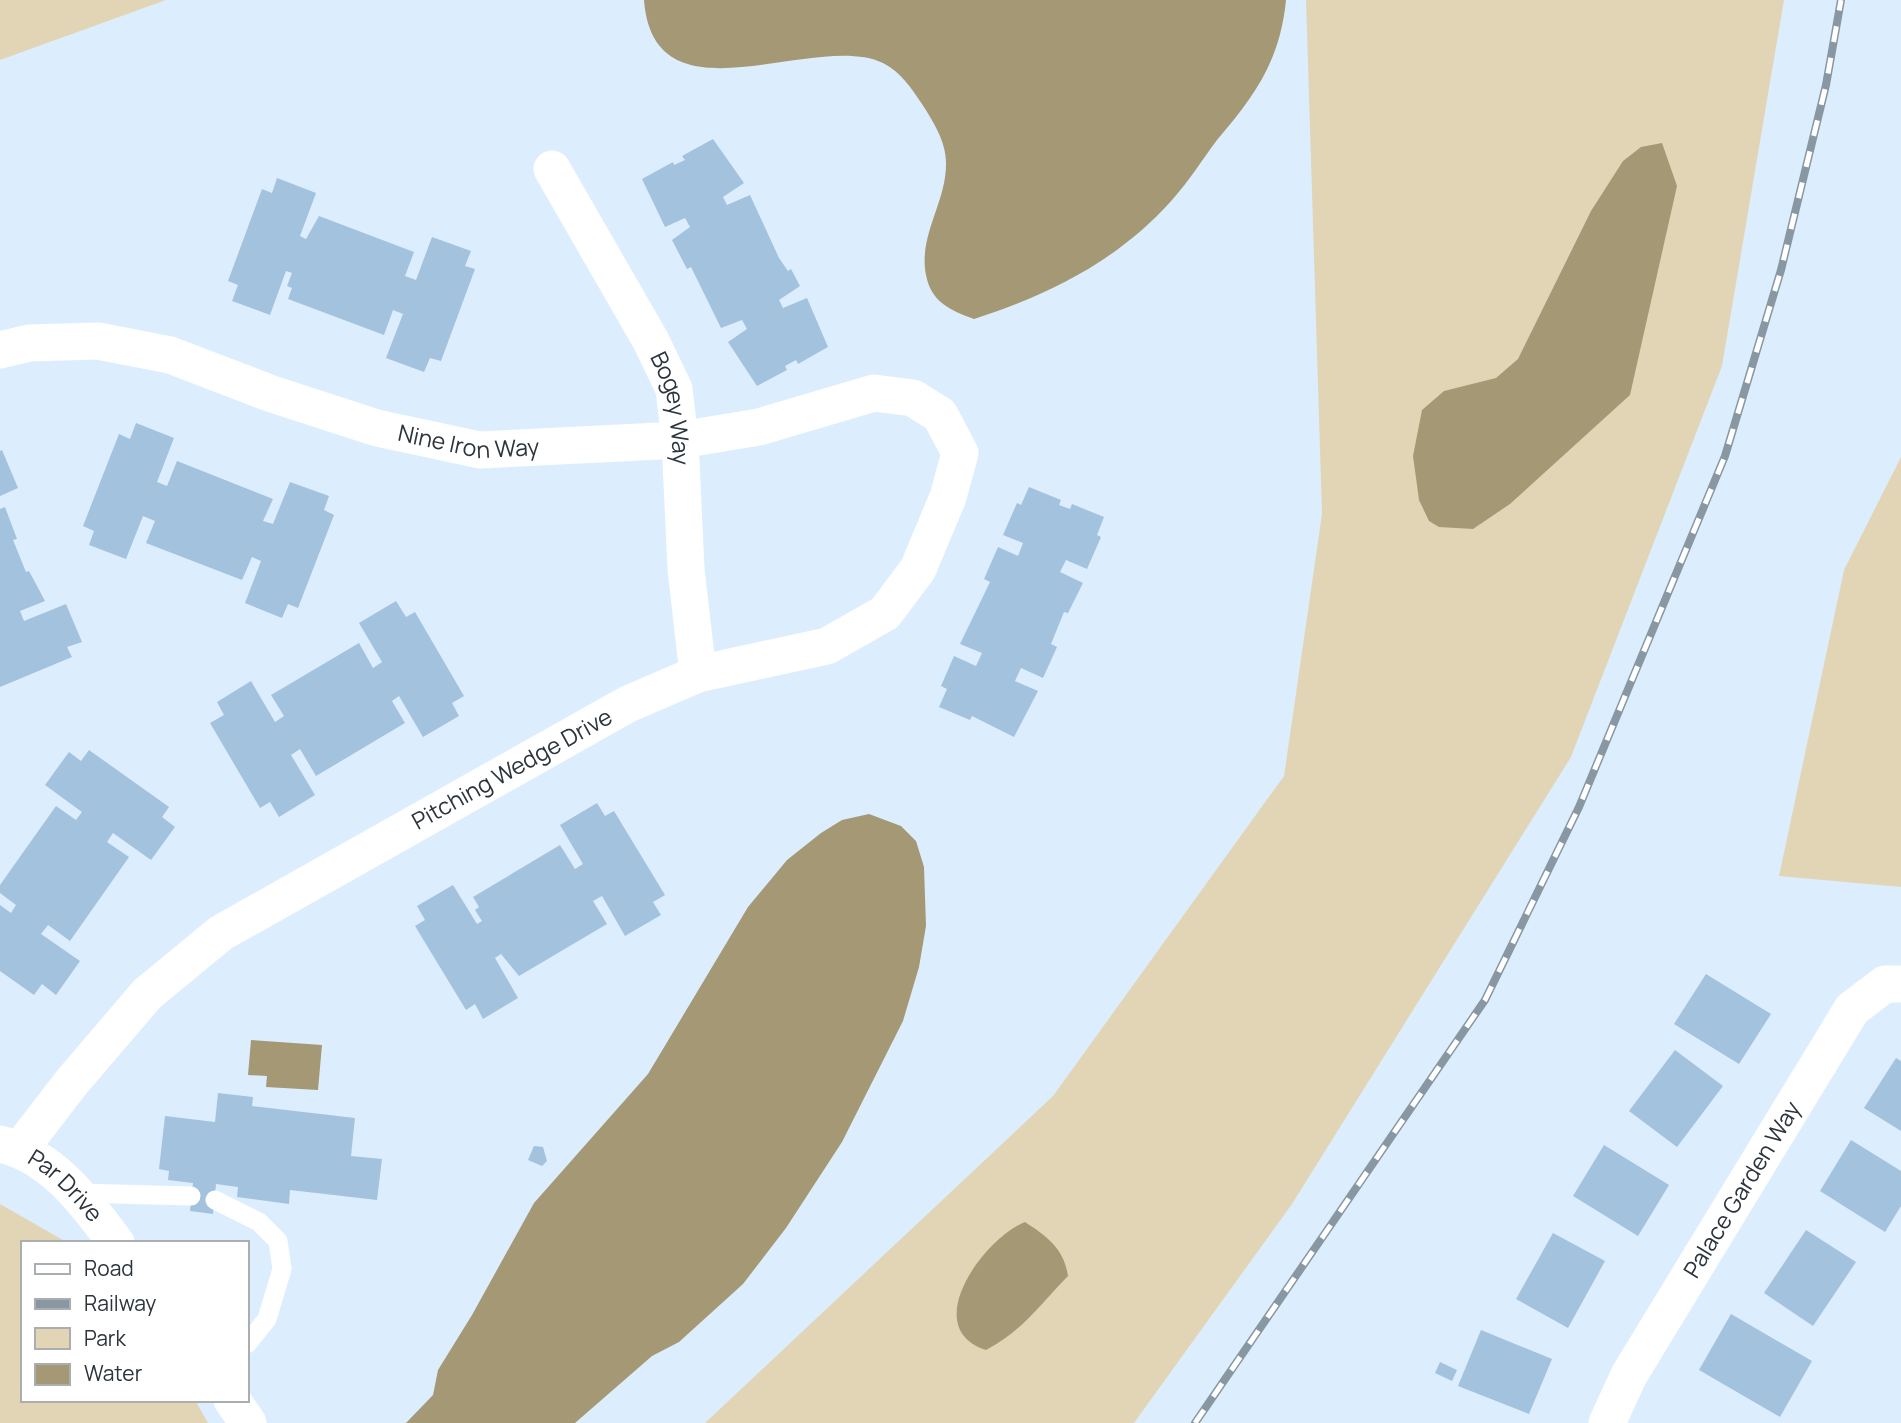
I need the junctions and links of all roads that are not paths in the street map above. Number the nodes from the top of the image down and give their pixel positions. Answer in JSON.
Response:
{"nodes":[{"id":1,"x":552,"y":169,"type":"dead end"},
{"id":2,"x":0,"y":350,"type":"edge"},
{"id":3,"x":940,"y":415,"type":"joint"},
{"id":4,"x":680,"y":440,"type":"junction"},
{"id":5,"x":698,"y":674,"type":"junction"},
{"id":6,"x":1901,"y":984,"type":"edge"},
{"id":7,"x":11,"y":1146,"type":"edge"},
{"id":8,"x":79,"y":1193,"type":"junction"},
{"id":9,"x":191,"y":1196,"type":"dead end"},
{"id":10,"x":215,"y":1200,"type":"dead end"},
{"id":11,"x":115,"y":1241,"type":"edge"},
{"id":12,"x":248,"y":1343,"type":"edge"},
{"id":13,"x":233,"y":1402,"type":"edge"},
{"id":14,"x":248,"y":1423,"type":"edge"},
{"id":15,"x":1606,"y":1423,"type":"edge"}],
"edges":[{"from":1,"to":4,"type":"street","name":"Bogey Way"},
{"from":2,"to":4,"type":"street","name":"Nine Iron Way"},
{"from":3,"to":4,"type":"street","name":"Nine Iron Way"},
{"from":3,"to":5,"type":"street","name":"Pitching Wedge Drive"},
{"from":4,"to":5,"type":"street","name":"Bogey Way"},
{"from":5,"to":7,"type":"street","name":"Pitching Wedge Drive"},
{"from":6,"to":15,"type":"street","name":"Palace Garden Way"},
{"from":7,"to":8,"type":"street","name":"Par Drive"},
{"from":8,"to":9,"type":"lane"},
{"from":8,"to":11,"type":"street","name":"Par Drive"},
{"from":10,"to":12,"type":"lane"},
{"from":13,"to":14,"type":"street"}]}
